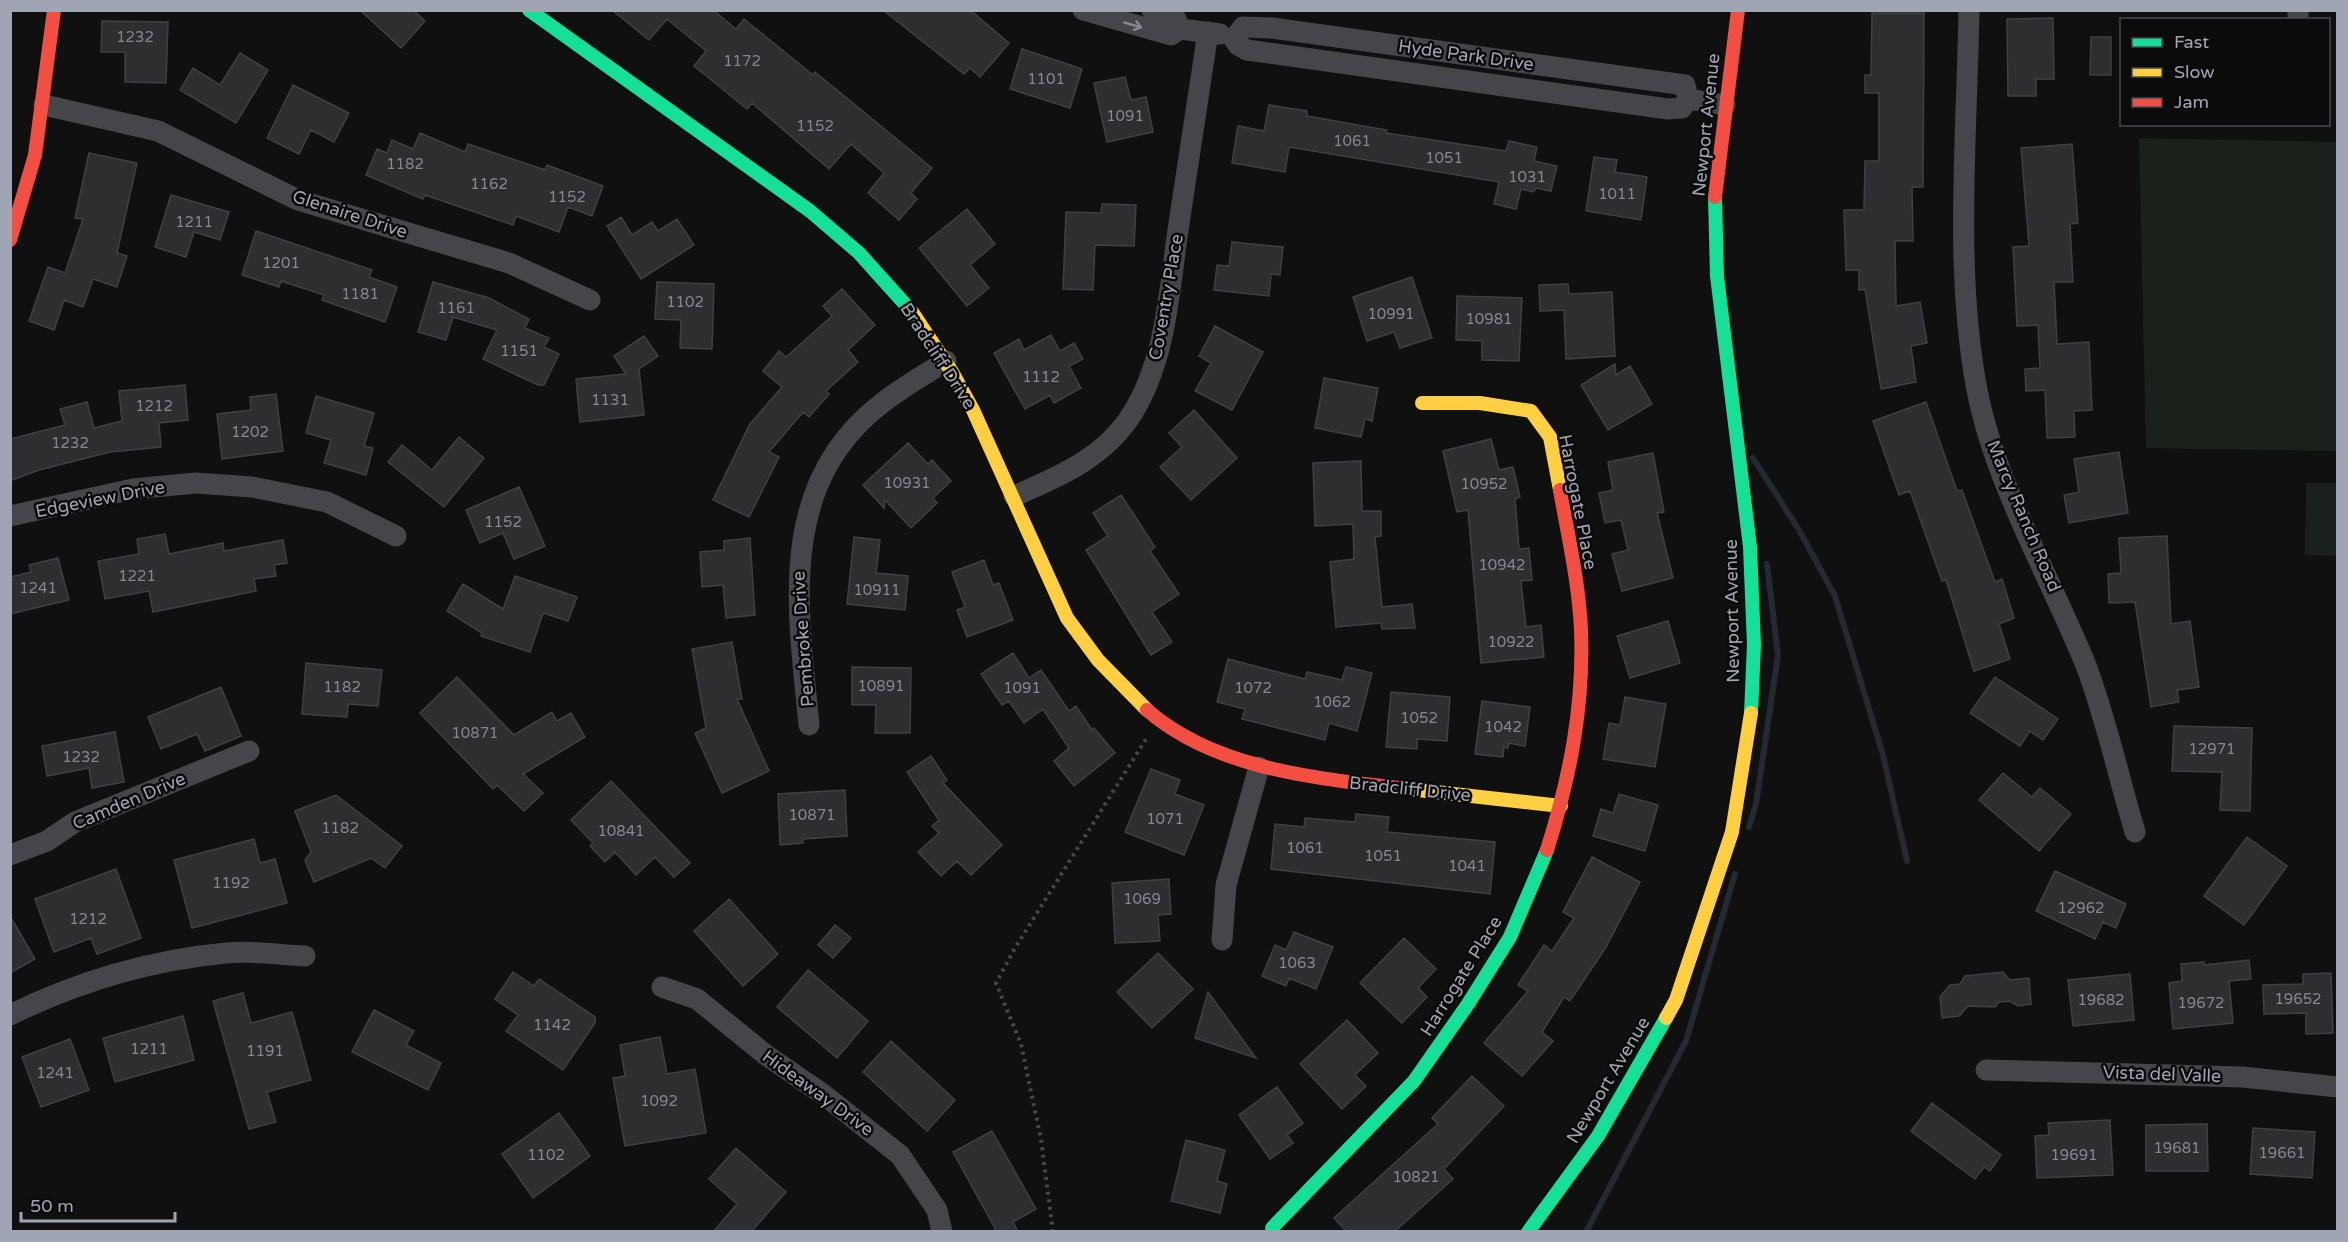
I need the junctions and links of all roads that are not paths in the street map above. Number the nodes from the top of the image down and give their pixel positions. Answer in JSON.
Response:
{"nodes":[{"id":1,"x":54,"y":10,"type":"edge"},
{"id":2,"x":529,"y":10,"type":"edge"},
{"id":3,"x":1083,"y":10,"type":"edge"},
{"id":4,"x":1152,"y":10,"type":"edge"},
{"id":5,"x":1738,"y":10,"type":"edge"},
{"id":6,"x":1969,"y":10,"type":"edge"},
{"id":7,"x":1180,"y":29,"type":"junction"},
{"id":8,"x":1208,"y":32,"type":"junction"},
{"id":9,"x":44,"y":105,"type":"junction"},
{"id":10,"x":1725,"y":105,"type":"junction"},
{"id":11,"x":10,"y":240,"type":"edge"},
{"id":12,"x":590,"y":300,"type":"dead end"},
{"id":13,"x":946,"y":362,"type":"junction"},
{"id":14,"x":1422,"y":404,"type":"dead end"},
{"id":15,"x":1014,"y":496,"type":"junction"},
{"id":16,"x":10,"y":516,"type":"edge"},
{"id":17,"x":396,"y":536,"type":"dead end"},
{"id":18,"x":809,"y":725,"type":"dead end"},
{"id":19,"x":249,"y":751,"type":"dead end"},
{"id":20,"x":1259,"y":766,"type":"junction"},
{"id":21,"x":1561,"y":806,"type":"junction"},
{"id":22,"x":2135,"y":832,"type":"dead end"},
{"id":23,"x":10,"y":855,"type":"edge"},
{"id":24,"x":1222,"y":940,"type":"dead end"},
{"id":25,"x":305,"y":956,"type":"dead end"},
{"id":26,"x":662,"y":987,"type":"dead end"},
{"id":27,"x":10,"y":1015,"type":"edge"},
{"id":28,"x":1986,"y":1070,"type":"dead end"},
{"id":29,"x":2337,"y":1087,"type":"edge"},
{"id":30,"x":1272,"y":1228,"type":"dead end"},
{"id":31,"x":942,"y":1232,"type":"edge"},
{"id":32,"x":1527,"y":1232,"type":"edge"}],
"edges":[{"from":1,"to":9,"type":"street"},
{"from":2,"to":13,"type":"street","name":"Bradcliff Drive"},
{"from":3,"to":7,"type":"street","name":"Hyde Park Drive","one_way":true},
{"from":4,"to":7,"type":"street"},
{"from":5,"to":10,"type":"street","name":"Newport Avenue"},
{"from":6,"to":22,"type":"street","name":"Marcy Ranch Road"},
{"from":7,"to":8,"type":"street","name":"Hyde Park Drive"},
{"from":8,"to":10,"type":"street","name":"Hyde Park Drive"},
{"from":8,"to":15,"type":"street","name":"Coventry Place"},
{"from":9,"to":11,"type":"street"},
{"from":9,"to":12,"type":"street","name":"Glenaire Drive"},
{"from":10,"to":32,"type":"street","name":"Newport Avenue"},
{"from":13,"to":15,"type":"street","name":"Bradcliff Drive"},
{"from":13,"to":18,"type":"street","name":"Pembroke Drive"},
{"from":14,"to":21,"type":"street","name":"Harrogate Place"},
{"from":15,"to":20,"type":"street","name":"Bradcliff Drive"},
{"from":16,"to":17,"type":"street","name":"Edgeview Drive"},
{"from":19,"to":23,"type":"street","name":"Camden Drive"},
{"from":20,"to":21,"type":"street","name":"Bradcliff Drive"},
{"from":20,"to":24,"type":"street"},
{"from":21,"to":30,"type":"street","name":"Harrogate Place"},
{"from":25,"to":27,"type":"street"},
{"from":26,"to":31,"type":"street","name":"Hideaway Drive"},
{"from":28,"to":29,"type":"street","name":"Vista del Valle"}]}
